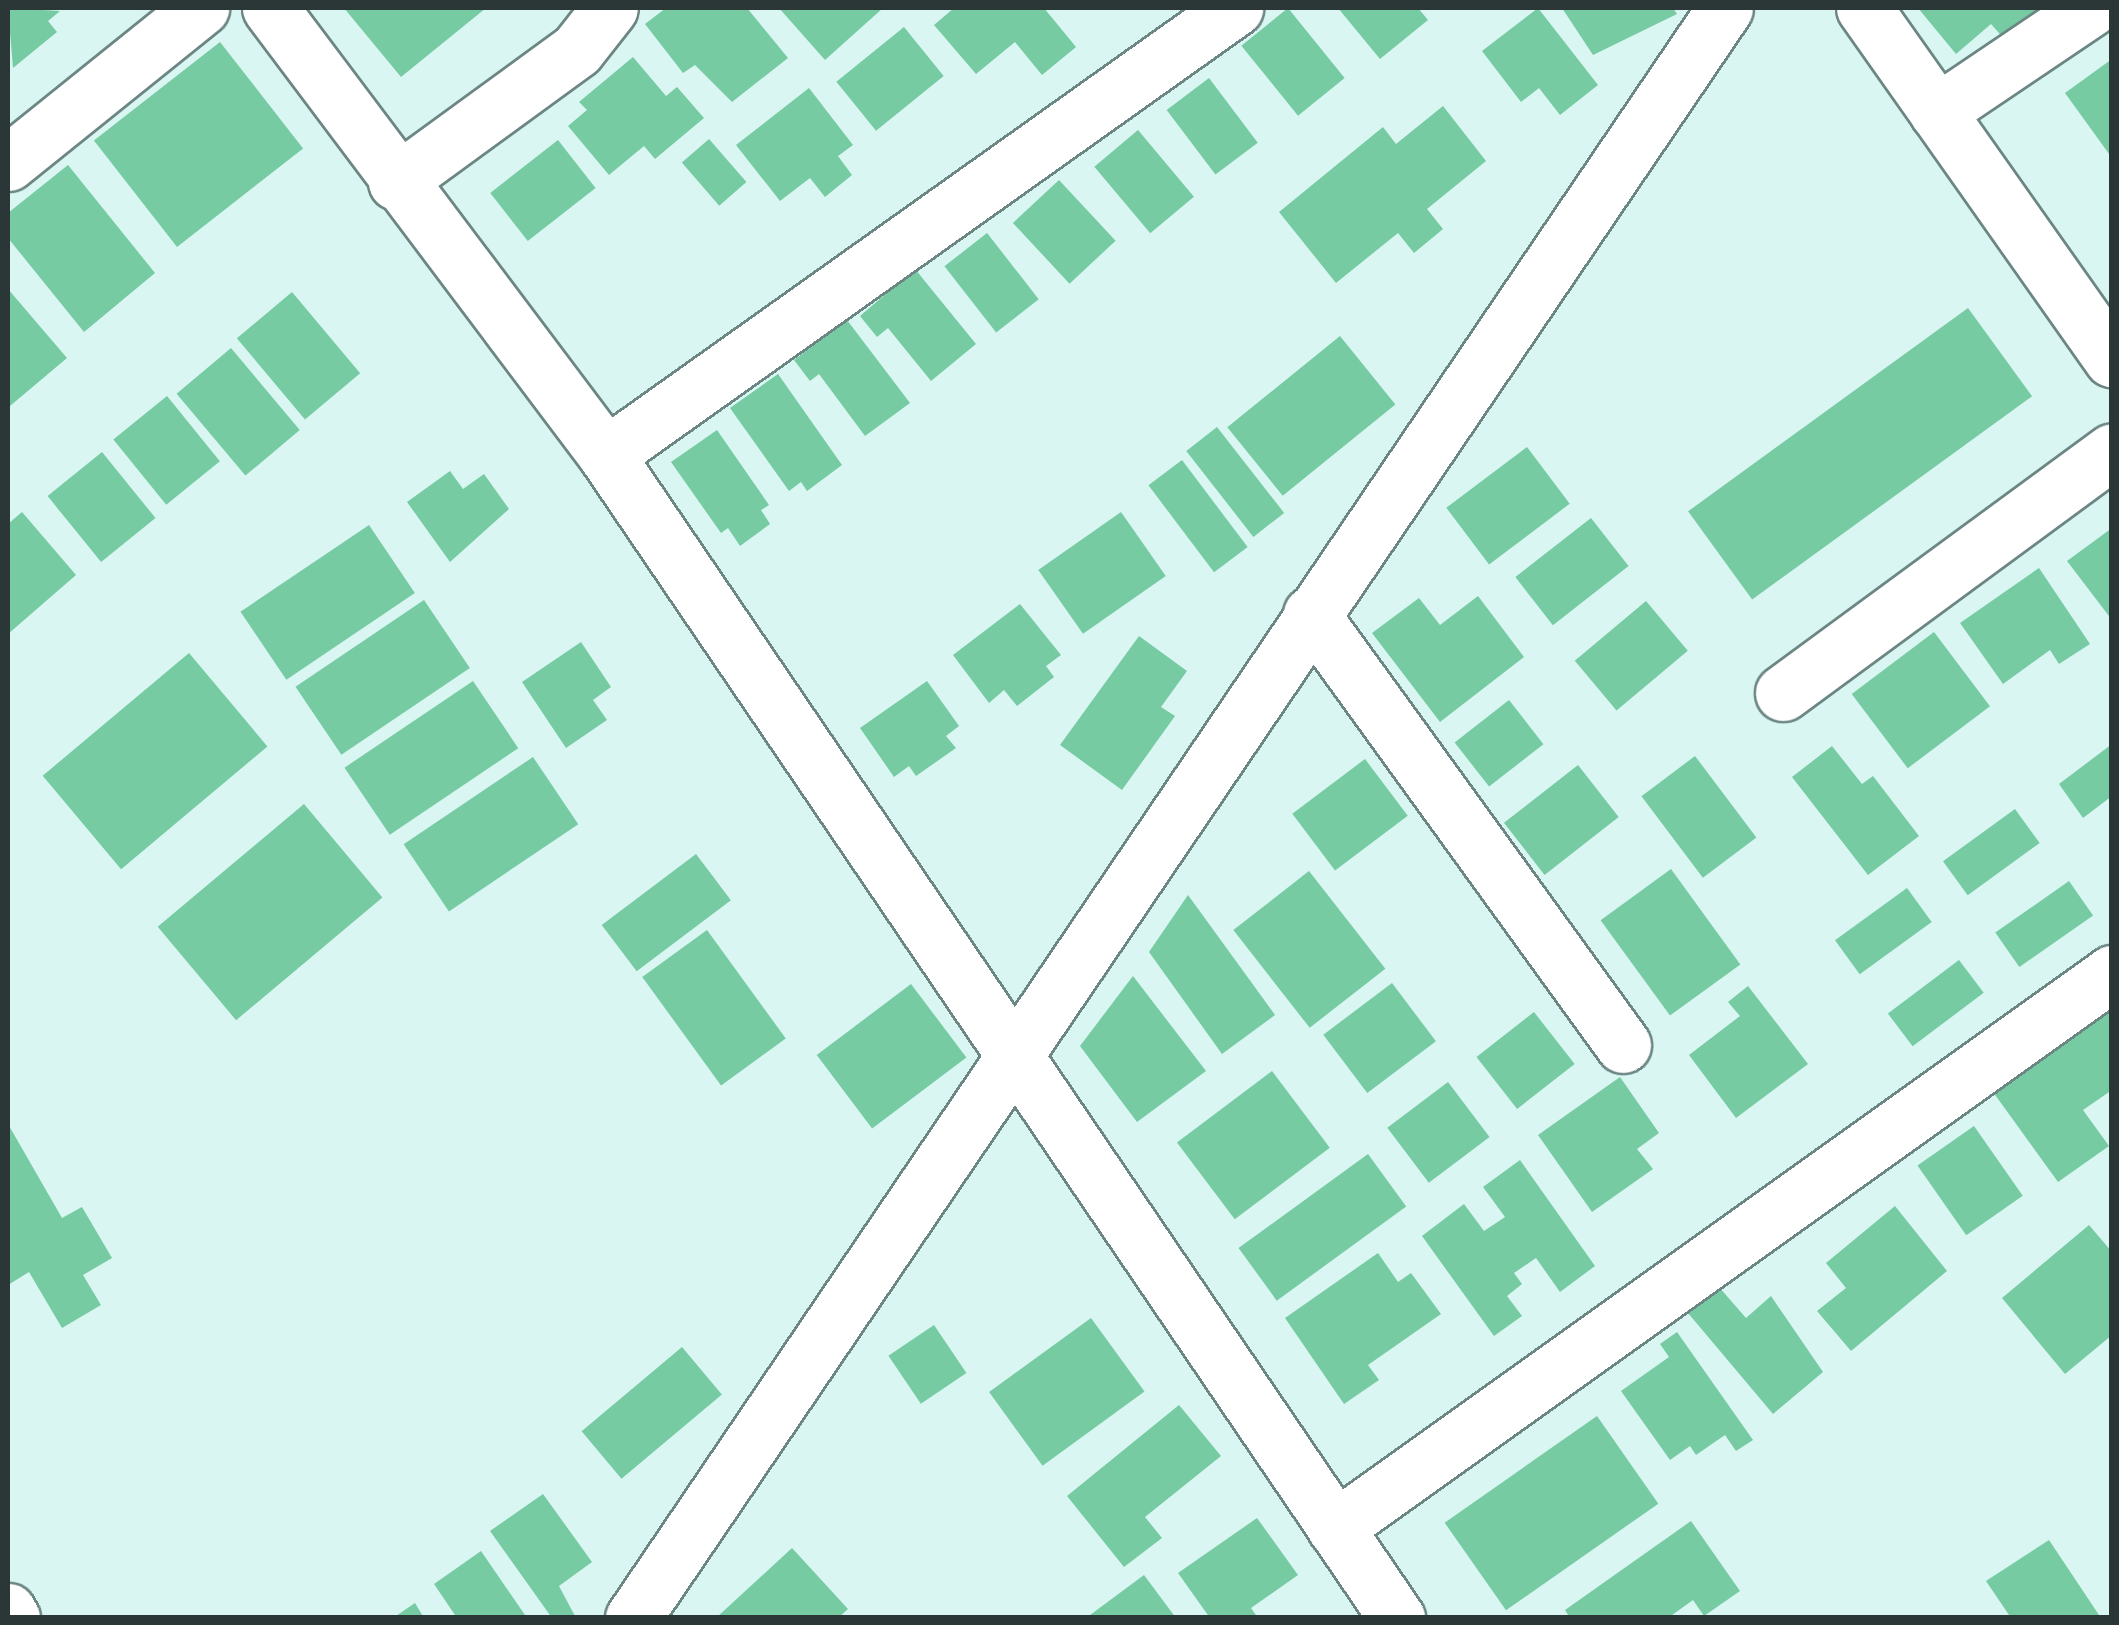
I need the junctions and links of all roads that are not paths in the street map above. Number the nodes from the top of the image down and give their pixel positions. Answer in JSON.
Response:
{"nodes":[{"id":1,"x":201,"y":8,"type":"edge"},
{"id":2,"x":270,"y":8,"type":"edge"},
{"id":3,"x":610,"y":8,"type":"edge"},
{"id":4,"x":1235,"y":8,"type":"edge"},
{"id":5,"x":1864,"y":8,"type":"edge"},
{"id":6,"x":2091,"y":8,"type":"edge"},
{"id":7,"x":1721,"y":10,"type":"edge"},
{"id":8,"x":569,"y":29,"type":"edge"},
{"id":9,"x":1937,"y":112,"type":"junction"},
{"id":10,"x":8,"y":162,"type":"edge"},
{"id":11,"x":396,"y":182,"type":"junction"},
{"id":12,"x":2112,"y":359,"type":"edge"},
{"id":13,"x":2112,"y":451,"type":"edge"},
{"id":14,"x":606,"y":455,"type":"junction"},
{"id":15,"x":1312,"y":614,"type":"junction"},
{"id":16,"x":1784,"y":693,"type":"dead end"},
{"id":17,"x":2112,"y":974,"type":"edge"},
{"id":18,"x":1623,"y":1045,"type":"dead end"},
{"id":19,"x":1014,"y":1049,"type":"junction"},
{"id":20,"x":1334,"y":1528,"type":"junction"},
{"id":21,"x":8,"y":1611,"type":"edge"},
{"id":22,"x":12,"y":1618,"type":"edge"},
{"id":23,"x":633,"y":1618,"type":"edge"},
{"id":24,"x":1398,"y":1618,"type":"edge"}],
"edges":[{"from":1,"to":10,"type":"street"},
{"from":2,"to":11,"type":"street"},
{"from":3,"to":8,"type":"street"},
{"from":4,"to":14,"type":"street"},
{"from":5,"to":9,"type":"street"},
{"from":6,"to":9,"type":"street"},
{"from":7,"to":15,"type":"street"},
{"from":8,"to":11,"type":"street"},
{"from":9,"to":12,"type":"street"},
{"from":11,"to":14,"type":"street"},
{"from":13,"to":16,"type":"street"},
{"from":14,"to":19,"type":"street"},
{"from":15,"to":18,"type":"street"},
{"from":15,"to":19,"type":"street"},
{"from":17,"to":20,"type":"street"},
{"from":19,"to":20,"type":"street"},
{"from":19,"to":23,"type":"street"},
{"from":20,"to":24,"type":"street"},
{"from":21,"to":22,"type":"street"}]}
